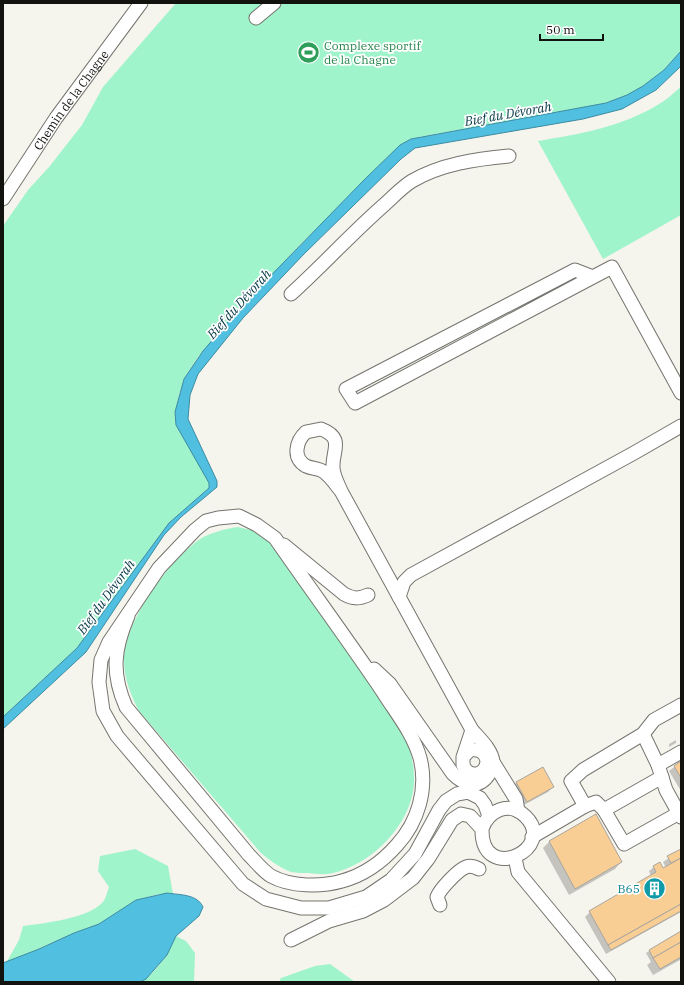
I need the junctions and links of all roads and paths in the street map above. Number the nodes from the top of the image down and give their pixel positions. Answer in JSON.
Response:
{"nodes":[{"id":1,"x":141,"y":3,"type":"edge"},
{"id":2,"x":274,"y":3,"type":"edge"},
{"id":3,"x":256,"y":18,"type":"dead end"},
{"id":4,"x":509,"y":156,"type":"dead end"},
{"id":5,"x":3,"y":199,"type":"edge"},
{"id":6,"x":593,"y":277,"type":"junction"},
{"id":7,"x":291,"y":294,"type":"dead end"},
{"id":8,"x":681,"y":393,"type":"edge"},
{"id":9,"x":681,"y":426,"type":"edge"},
{"id":10,"x":341,"y":492,"type":"junction"},
{"id":11,"x":275,"y":538,"type":"junction"},
{"id":12,"x":368,"y":595,"type":"dead end"},
{"id":13,"x":399,"y":597,"type":"junction"},
{"id":14,"x":128,"y":616,"type":"junction"},
{"id":15,"x":350,"y":646,"type":"junction"},
{"id":16,"x":681,"y":704,"type":"edge"},
{"id":17,"x":472,"y":730,"type":"junction"},
{"id":18,"x":643,"y":734,"type":"junction"},
{"id":19,"x":681,"y":752,"type":"edge"},
{"id":20,"x":463,"y":757,"type":"dead end"},
{"id":21,"x":493,"y":762,"type":"junction"},
{"id":22,"x":660,"y":771,"type":"junction"},
{"id":23,"x":478,"y":784,"type":"junction"},
{"id":24,"x":585,"y":806,"type":"junction"},
{"id":25,"x":604,"y":810,"type":"junction"},
{"id":26,"x":518,"y":811,"type":"junction"},
{"id":27,"x":494,"y":812,"type":"junction"},
{"id":28,"x":680,"y":815,"type":"edge"},
{"id":29,"x":482,"y":829,"type":"junction"},
{"id":30,"x":532,"y":837,"type":"junction"},
{"id":31,"x":515,"y":858,"type":"junction"},
{"id":32,"x":479,"y":869,"type":"dead end"},
{"id":33,"x":440,"y":905,"type":"dead end"},
{"id":34,"x":291,"y":940,"type":"dead end"},
{"id":35,"x":609,"y":982,"type":"edge"}],
"edges":[{"from":1,"to":5,"type":"street","name":"Chemin de la Chagne"},
{"from":2,"to":3,"type":"street"},
{"from":4,"to":7,"type":"street"},
{"from":6,"to":6,"type":"street"},
{"from":6,"to":8,"type":"street"},
{"from":9,"to":13,"type":"street"},
{"from":10,"to":10,"type":"street"},
{"from":10,"to":13,"type":"street"},
{"from":11,"to":12,"type":"street"},
{"from":11,"to":14,"type":"street"},
{"from":11,"to":15,"type":"street"},
{"from":13,"to":17,"type":"street"},
{"from":14,"to":15,"type":"street"},
{"from":14,"to":27,"type":"street"},
{"from":15,"to":23,"type":"street"},
{"from":16,"to":18,"type":"street"},
{"from":17,"to":20,"type":"street"},
{"from":17,"to":21,"type":"street"},
{"from":18,"to":22,"type":"street"},
{"from":18,"to":24,"type":"street"},
{"from":19,"to":22,"type":"street"},
{"from":21,"to":23,"type":"street"},
{"from":21,"to":26,"type":"street"},
{"from":22,"to":25,"type":"street"},
{"from":22,"to":28,"type":"street"},
{"from":23,"to":27,"type":"street"},
{"from":24,"to":25,"type":"street"},
{"from":24,"to":30,"type":"street"},
{"from":25,"to":28,"type":"street"},
{"from":26,"to":27,"type":"street"},
{"from":26,"to":30,"type":"street"},
{"from":27,"to":29,"type":"street"},
{"from":29,"to":31,"type":"street"},
{"from":29,"to":34,"type":"street"},
{"from":30,"to":31,"type":"street"},
{"from":31,"to":35,"type":"street"},
{"from":32,"to":33,"type":"street"}]}
